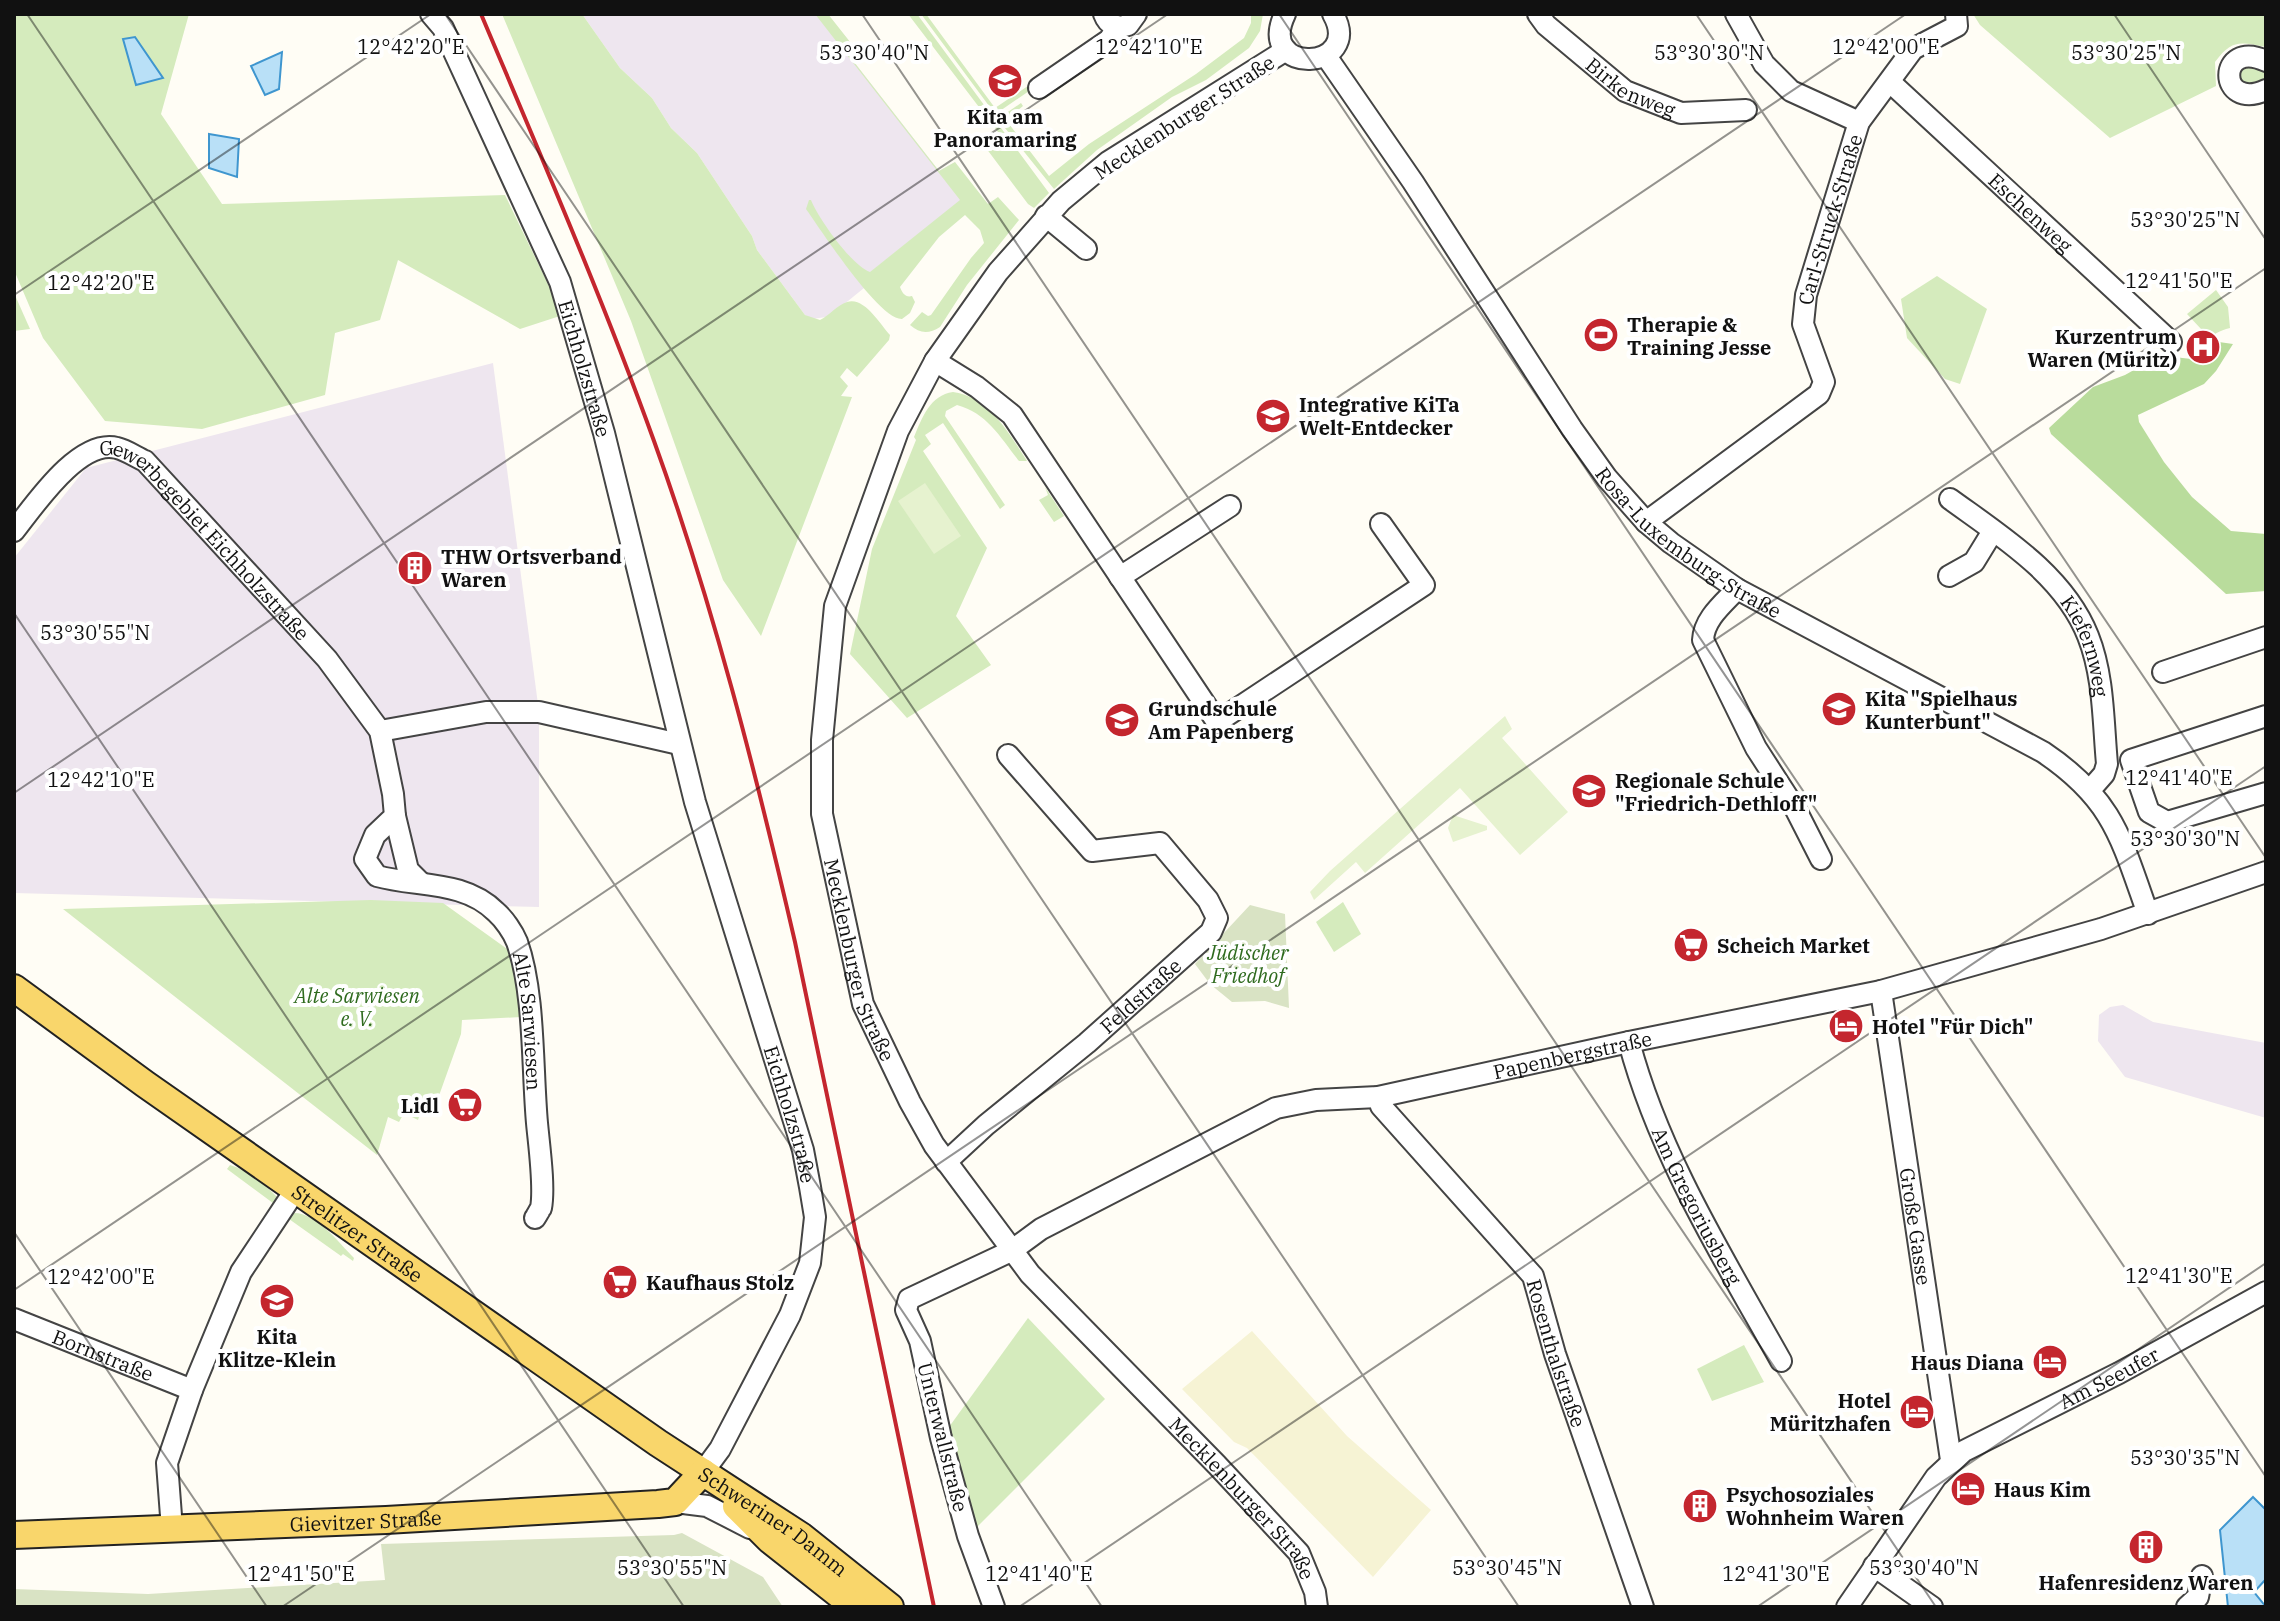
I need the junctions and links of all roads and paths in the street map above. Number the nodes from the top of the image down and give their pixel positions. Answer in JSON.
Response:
{"nodes":[{"id":1,"x":431,"y":14,"type":"edge"},
{"id":2,"x":1136,"y":14,"type":"edge"},
{"id":3,"x":1285,"y":14,"type":"edge"},
{"id":4,"x":1333,"y":14,"type":"edge"},
{"id":5,"x":1538,"y":14,"type":"edge"},
{"id":6,"x":1736,"y":14,"type":"edge"},
{"id":7,"x":1956,"y":14,"type":"edge"},
{"id":8,"x":1111,"y":20,"type":"edge"},
{"id":9,"x":1286,"y":50,"type":"junction"},
{"id":10,"x":1326,"y":56,"type":"junction"},
{"id":11,"x":2266,"y":61,"type":"edge"},
{"id":12,"x":1890,"y":82,"type":"junction"},
{"id":13,"x":1039,"y":88,"type":"dead end"},
{"id":14,"x":2266,"y":90,"type":"edge"},
{"id":15,"x":1746,"y":110,"type":"dead end"},
{"id":16,"x":1859,"y":122,"type":"junction"},
{"id":17,"x":1046,"y":216,"type":"junction"},
{"id":18,"x":1086,"y":249,"type":"dead end"},
{"id":19,"x":2171,"y":342,"type":"dead end"},
{"id":20,"x":935,"y":361,"type":"junction"},
{"id":21,"x":1950,"y":499,"type":"dead end"},
{"id":22,"x":1230,"y":506,"type":"dead end"},
{"id":23,"x":1646,"y":522,"type":"junction"},
{"id":24,"x":1381,"y":524,"type":"dead end"},
{"id":25,"x":14,"y":531,"type":"edge"},
{"id":26,"x":1993,"y":531,"type":"junction"},
{"id":27,"x":1949,"y":576,"type":"dead end"},
{"id":28,"x":1120,"y":577,"type":"junction"},
{"id":29,"x":1737,"y":589,"type":"junction"},
{"id":30,"x":2266,"y":637,"type":"edge"},
{"id":31,"x":2163,"y":672,"type":"dead end"},
{"id":32,"x":2266,"y":716,"type":"edge"},
{"id":33,"x":380,"y":731,"type":"junction"},
{"id":34,"x":679,"y":744,"type":"junction"},
{"id":35,"x":1008,"y":755,"type":"dead end"},
{"id":36,"x":2090,"y":790,"type":"junction"},
{"id":37,"x":2266,"y":793,"type":"edge"},
{"id":38,"x":395,"y":816,"type":"junction"},
{"id":39,"x":1821,"y":859,"type":"dead end"},
{"id":40,"x":2266,"y":872,"type":"edge"},
{"id":41,"x":421,"y":883,"type":"junction"},
{"id":42,"x":2148,"y":914,"type":"junction"},
{"id":43,"x":14,"y":988,"type":"edge"},
{"id":44,"x":1881,"y":991,"type":"junction"},
{"id":45,"x":1629,"y":1042,"type":"junction"},
{"id":46,"x":1378,"y":1097,"type":"junction"},
{"id":47,"x":946,"y":1162,"type":"junction"},
{"id":48,"x":296,"y":1189,"type":"junction"},
{"id":49,"x":535,"y":1218,"type":"dead end"},
{"id":50,"x":1011,"y":1251,"type":"junction"},
{"id":51,"x":2266,"y":1292,"type":"edge"},
{"id":52,"x":909,"y":1299,"type":"joint"},
{"id":53,"x":14,"y":1319,"type":"edge"},
{"id":54,"x":1781,"y":1361,"type":"dead end"},
{"id":55,"x":192,"y":1390,"type":"junction"},
{"id":56,"x":1951,"y":1460,"type":"junction"},
{"id":57,"x":703,"y":1472,"type":"junction"},
{"id":58,"x":675,"y":1502,"type":"junction"},
{"id":59,"x":172,"y":1529,"type":"junction"},
{"id":60,"x":14,"y":1535,"type":"edge"},
{"id":61,"x":770,"y":1540,"type":"junction"},
{"id":62,"x":1874,"y":1566,"type":"junction"},
{"id":63,"x":983,"y":1575,"type":"junction"},
{"id":64,"x":2202,"y":1576,"type":"dead end"},
{"id":65,"x":855,"y":1607,"type":"edge"},
{"id":66,"x":890,"y":1607,"type":"edge"},
{"id":67,"x":994,"y":1607,"type":"edge"},
{"id":68,"x":1011,"y":1607,"type":"edge"},
{"id":69,"x":1317,"y":1607,"type":"edge"},
{"id":70,"x":1643,"y":1607,"type":"edge"},
{"id":71,"x":1847,"y":1607,"type":"edge"},
{"id":72,"x":1932,"y":1607,"type":"edge"},
{"id":73,"x":2187,"y":1607,"type":"edge"}],
"edges":[{"from":1,"to":34,"type":"street","name":"Eichholzstraße"},
{"from":2,"to":8,"type":"street"},
{"from":3,"to":9,"type":"street"},
{"from":4,"to":10,"type":"street"},
{"from":5,"to":15,"type":"street","name":"Birkenweg"},
{"from":6,"to":16,"type":"street"},
{"from":7,"to":12,"type":"street","name":"Carl-Struck-Straße"},
{"from":8,"to":13,"type":"street"},
{"from":9,"to":10,"type":"street"},
{"from":9,"to":17,"type":"street","name":"Mecklenburger Straße"},
{"from":10,"to":23,"type":"street","name":"Rosa-Luxemburg-Straße"},
{"from":11,"to":14,"type":"street"},
{"from":12,"to":16,"type":"street","name":"Carl-Struck-Straße"},
{"from":12,"to":19,"type":"street","name":"Eschenweg"},
{"from":16,"to":23,"type":"street","name":"Carl-Struck-Straße"},
{"from":17,"to":18,"type":"street"},
{"from":17,"to":20,"type":"street","name":"Mecklenburger Straße"},
{"from":20,"to":28,"type":"street"},
{"from":20,"to":47,"type":"street","name":"Mecklenburger Straße"},
{"from":21,"to":26,"type":"street","name":"Kiefernweg"},
{"from":22,"to":28,"type":"street"},
{"from":23,"to":29,"type":"street","name":"Rosa-Luxemburg-Straße"},
{"from":24,"to":28,"type":"street"},
{"from":25,"to":33,"type":"street","name":"Gewerbegebiet Eichholzstraße"},
{"from":26,"to":27,"type":"street"},
{"from":26,"to":36,"type":"street","name":"Kiefernweg"},
{"from":29,"to":36,"type":"street","name":"Rosa-Luxemburg-Straße"},
{"from":29,"to":39,"type":"street"},
{"from":30,"to":31,"type":"street"},
{"from":32,"to":37,"type":"street"},
{"from":33,"to":34,"type":"street"},
{"from":33,"to":38,"type":"street"},
{"from":34,"to":57,"type":"street","name":"Eichholzstraße"},
{"from":35,"to":47,"type":"street","name":"Feldstraße"},
{"from":36,"to":42,"type":"street","name":"Rosa-Luxemburg-Straße"},
{"from":38,"to":41,"type":"street"},
{"from":38,"to":41,"type":"street","name":"Alte Sarwiesen"},
{"from":40,"to":42,"type":"street","name":"Papenbergstraße"},
{"from":41,"to":49,"type":"street","name":"Alte Sarwiesen"},
{"from":42,"to":44,"type":"street","name":"Papenbergstraße"},
{"from":43,"to":48,"type":"main road","name":"Strelitzer Straße"},
{"from":44,"to":45,"type":"street","name":"Papenbergstraße"},
{"from":44,"to":56,"type":"street","name":"Große Gasse"},
{"from":45,"to":46,"type":"street","name":"Papenbergstraße"},
{"from":45,"to":54,"type":"street","name":"Am Gregoriusberg"},
{"from":46,"to":50,"type":"street","name":"Papenbergstraße"},
{"from":46,"to":70,"type":"street","name":"Rosenthalstraße"},
{"from":47,"to":50,"type":"street","name":"Mecklenburger Straße"},
{"from":48,"to":55,"type":"street"},
{"from":48,"to":57,"type":"main road","name":"Strelitzer Straße"},
{"from":50,"to":52,"type":"street","name":"Papenbergstraße"},
{"from":50,"to":69,"type":"street","name":"Mecklenburger Straße"},
{"from":51,"to":56,"type":"street","name":"Am Seeufer"},
{"from":52,"to":63,"type":"street","name":"Unterwallstraße"},
{"from":53,"to":55,"type":"street","name":"Bornstraße"},
{"from":55,"to":59,"type":"street"},
{"from":56,"to":62,"type":"street"},
{"from":57,"to":58,"type":"main road"},
{"from":57,"to":61,"type":"main road","name":"Schweriner Damm"},
{"from":57,"to":66,"type":"main road","name":"Schweriner Damm"},
{"from":58,"to":59,"type":"main road","name":"Gievitzer Straße"},
{"from":58,"to":61,"type":"street"},
{"from":59,"to":60,"type":"main road","name":"Gievitzer Straße"},
{"from":61,"to":65,"type":"main road","name":"Schweriner Damm"},
{"from":62,"to":71,"type":"street"},
{"from":62,"to":72,"type":"street"},
{"from":63,"to":67,"type":"street","name":"Unterwallstraße"},
{"from":63,"to":68,"type":"street","name":"Unterwallstraße"},
{"from":64,"to":73,"type":"street"}]}
